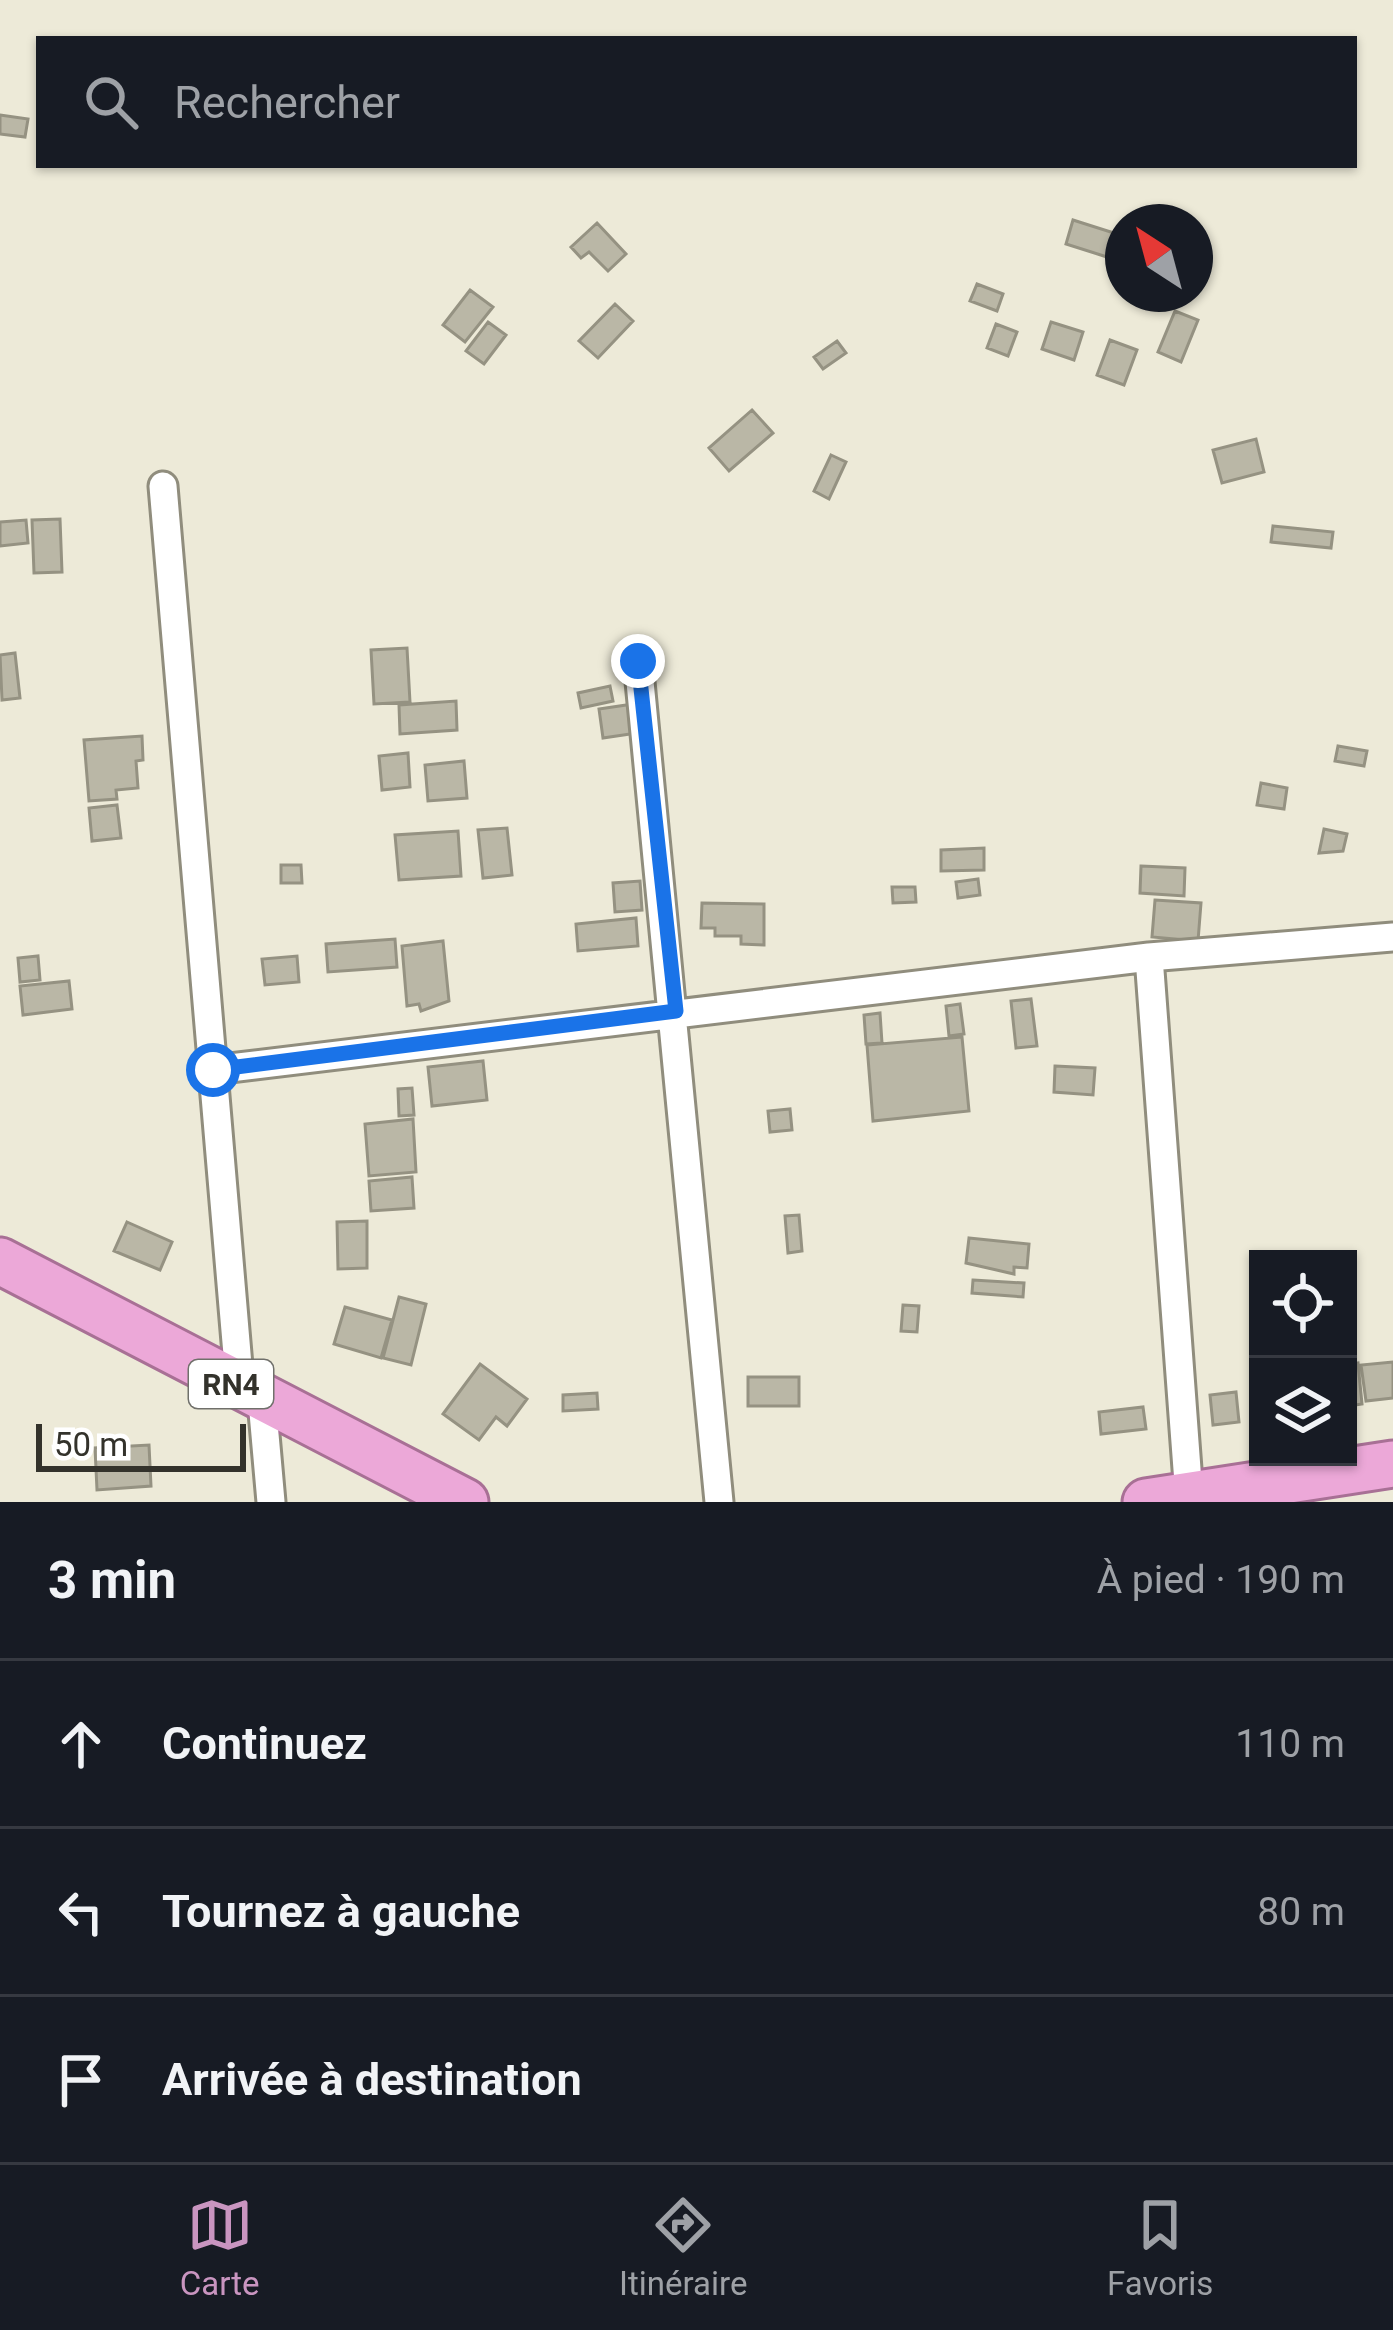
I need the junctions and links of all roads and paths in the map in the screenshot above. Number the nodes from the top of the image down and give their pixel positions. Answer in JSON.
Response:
{"nodes":[{"id":1,"x":164,"y":486,"type":"dead end"},
{"id":2,"x":638,"y":661,"type":"dead end"},
{"id":3,"x":1393,"y":937,"type":"edge"},
{"id":4,"x":1149,"y":957,"type":"junction"},
{"id":5,"x":676,"y":1011,"type":"junction"},
{"id":6,"x":213,"y":1070,"type":"junction"},
{"id":7,"x":0,"y":1261,"type":"edge"},
{"id":8,"x":251,"y":1395,"type":"junction"},
{"id":9,"x":1393,"y":1464,"type":"edge"},
{"id":10,"x":1174,"y":1499,"type":"edge"},
{"id":11,"x":272,"y":1502,"type":"edge"},
{"id":12,"x":465,"y":1502,"type":"edge"},
{"id":13,"x":719,"y":1502,"type":"edge"}],
"edges":[{"from":1,"to":6,"type":"street"},
{"from":2,"to":5,"type":"street"},
{"from":3,"to":4,"type":"street"},
{"from":4,"to":5,"type":"street"},
{"from":4,"to":10,"type":"street"},
{"from":5,"to":6,"type":"street"},
{"from":5,"to":13,"type":"street"},
{"from":6,"to":8,"type":"street"},
{"from":7,"to":8,"type":"highway","number":"RN4"},
{"from":8,"to":11,"type":"street"},
{"from":8,"to":12,"type":"highway","number":"RN4"},
{"from":9,"to":10,"type":"highway"}]}
